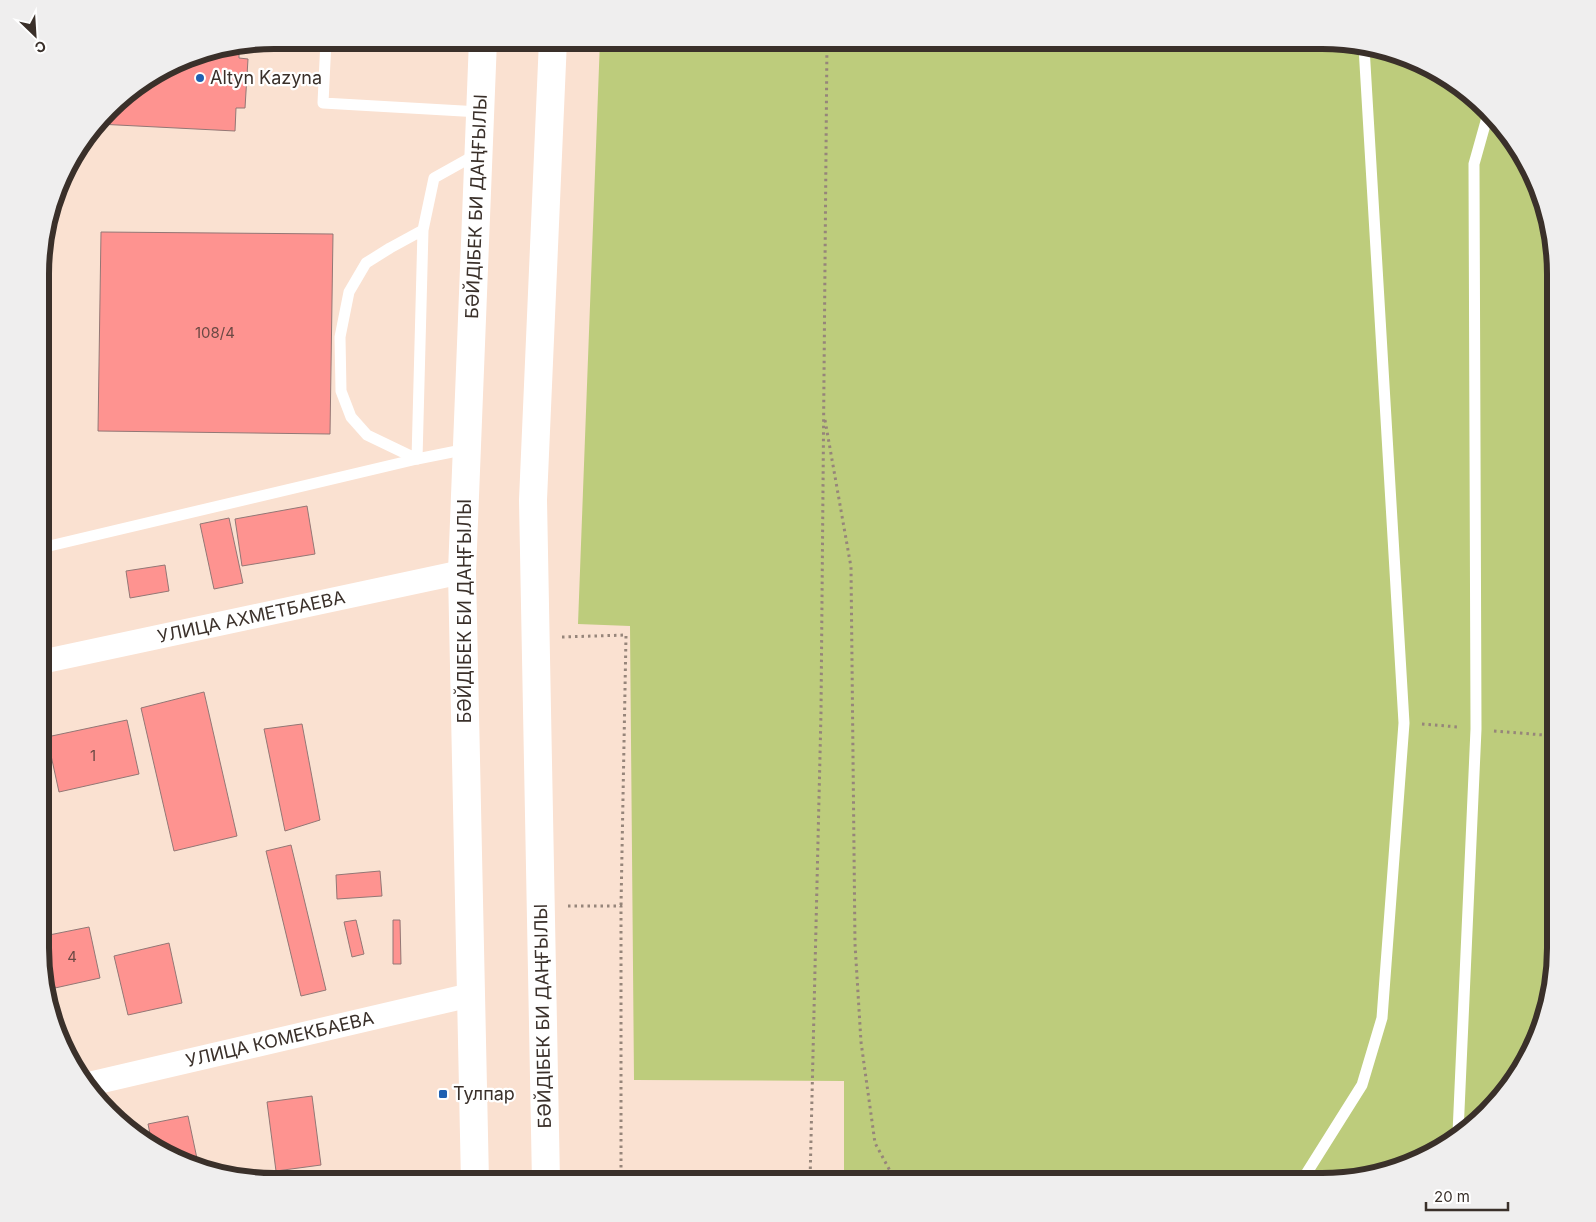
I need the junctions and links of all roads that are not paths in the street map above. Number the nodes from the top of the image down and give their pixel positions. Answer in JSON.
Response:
{"nodes":[{"id":1,"x":326,"y":49,"type":"edge"},
{"id":2,"x":483,"y":49,"type":"edge"},
{"id":3,"x":553,"y":49,"type":"edge"},
{"id":4,"x":1364,"y":53,"type":"edge"},
{"id":5,"x":480,"y":112,"type":"junction"},
{"id":6,"x":1486,"y":120,"type":"edge"},
{"id":7,"x":479,"y":153,"type":"junction"},
{"id":8,"x":423,"y":230,"type":"junction"},
{"id":9,"x":467,"y":449,"type":"junction"},
{"id":10,"x":417,"y":459,"type":"junction"},
{"id":11,"x":49,"y":546,"type":"edge"},
{"id":12,"x":462,"y":572,"type":"junction"},
{"id":13,"x":49,"y":660,"type":"edge"},
{"id":14,"x":470,"y":995,"type":"junction"},
{"id":15,"x":94,"y":1083,"type":"edge"},
{"id":16,"x":1458,"y":1128,"type":"edge"},
{"id":17,"x":474,"y":1173,"type":"edge"},
{"id":18,"x":546,"y":1173,"type":"edge"},
{"id":19,"x":1307,"y":1173,"type":"edge"}],
"edges":[{"from":1,"to":5,"type":"lane"},
{"from":2,"to":5,"type":"main road","name":"БӘЙДІБЕК БИ ДАҢҒЫЛЫ"},
{"from":3,"to":18,"type":"main road","name":"БӘЙДІБЕК БИ ДАҢҒЫЛЫ"},
{"from":4,"to":19,"type":"lane"},
{"from":5,"to":7,"type":"main road","name":"БӘЙДІБЕК БИ ДАҢҒЫЛЫ"},
{"from":6,"to":16,"type":"lane"},
{"from":7,"to":8,"type":"lane"},
{"from":7,"to":9,"type":"main road","name":"БӘЙДІБЕК БИ ДАҢҒЫЛЫ"},
{"from":8,"to":10,"type":"lane"},
{"from":8,"to":10,"type":"lane"},
{"from":9,"to":10,"type":"lane"},
{"from":9,"to":12,"type":"main road","name":"БӘЙДІБЕК БИ ДАҢҒЫЛЫ"},
{"from":10,"to":11,"type":"lane"},
{"from":12,"to":13,"type":"street","name":"УЛИЦА АХМЕТБАЕВА"},
{"from":12,"to":14,"type":"main road","name":"БӘЙДІБЕК БИ ДАҢҒЫЛЫ"},
{"from":14,"to":15,"type":"street","name":"УЛИЦА КОМЕКБАЕВА"},
{"from":14,"to":17,"type":"main road","name":"БӘЙДІБЕК БИ ДАҢҒЫЛЫ"}]}
